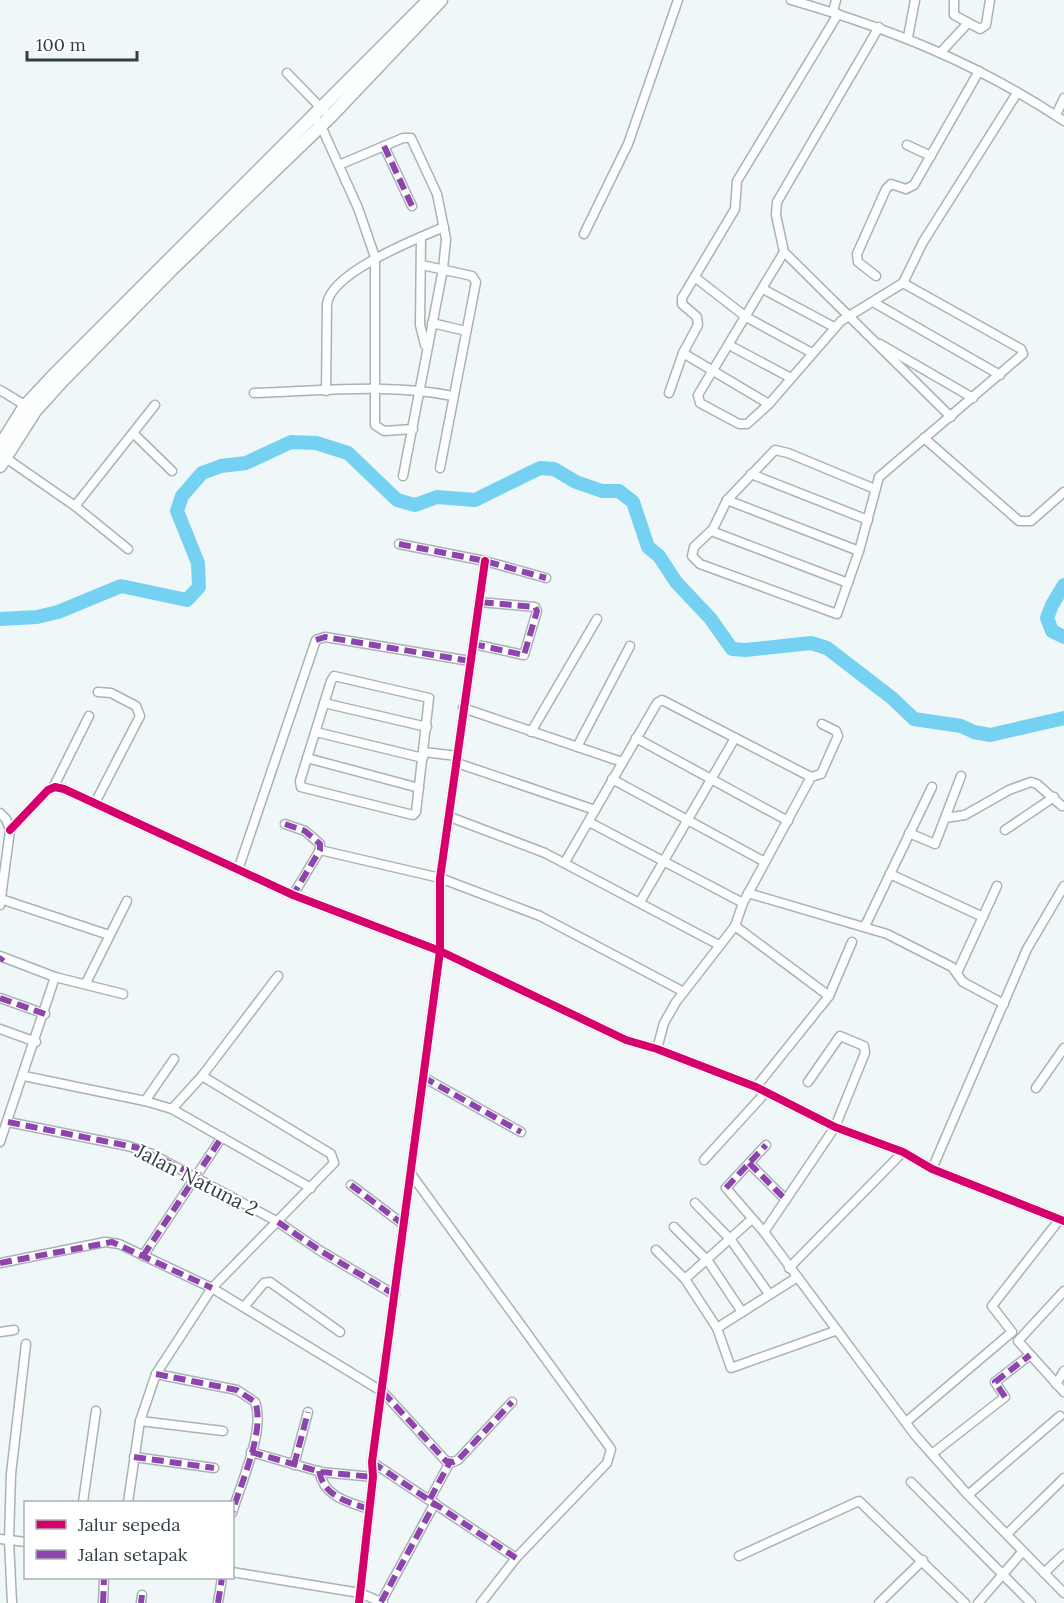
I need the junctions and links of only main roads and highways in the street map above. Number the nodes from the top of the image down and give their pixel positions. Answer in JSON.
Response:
{"nodes":[{"id":1,"x":429,"y":0,"type":"edge"},
{"id":2,"x":441,"y":0,"type":"edge"},
{"id":3,"x":322,"y":117,"type":"junction"},
{"id":4,"x":2,"y":456,"type":"edge"}],
"edges":[{"from":1,"to":3,"type":"highway"},
{"from":2,"to":3,"type":"highway"},
{"from":3,"to":4,"type":"highway"}]}
